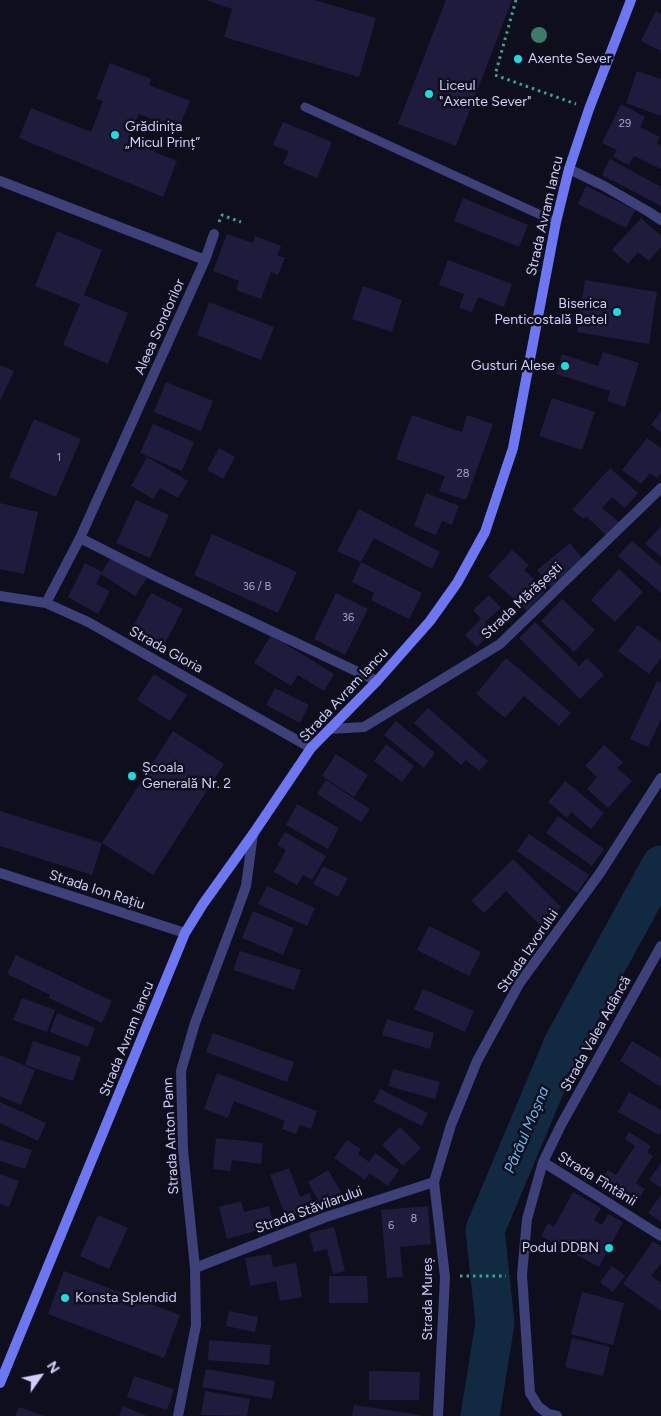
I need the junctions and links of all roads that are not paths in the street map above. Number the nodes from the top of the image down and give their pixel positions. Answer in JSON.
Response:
{"nodes":[{"id":1,"x":631,"y":0,"type":"edge"},
{"id":2,"x":305,"y":107,"type":"dead end"},
{"id":3,"x":569,"y":169,"type":"junction"},
{"id":4,"x":0,"y":181,"type":"edge"},
{"id":5,"x":661,"y":220,"type":"edge"},
{"id":6,"x":556,"y":222,"type":"junction"},
{"id":7,"x":214,"y":234,"type":"dead end"},
{"id":8,"x":204,"y":260,"type":"junction"},
{"id":9,"x":661,"y":488,"type":"edge"},
{"id":10,"x":80,"y":538,"type":"junction"},
{"id":11,"x":0,"y":596,"type":"edge"},
{"id":12,"x":46,"y":603,"type":"junction"},
{"id":13,"x":377,"y":682,"type":"junction"},
{"id":14,"x":330,"y":729,"type":"junction"},
{"id":15,"x":311,"y":748,"type":"junction"},
{"id":16,"x":661,"y":778,"type":"edge"},
{"id":17,"x":254,"y":834,"type":"junction"},
{"id":18,"x":0,"y":874,"type":"edge"},
{"id":19,"x":185,"y":933,"type":"junction"},
{"id":20,"x":661,"y":946,"type":"edge"},
{"id":21,"x":543,"y":1162,"type":"junction"},
{"id":22,"x":434,"y":1182,"type":"junction"},
{"id":23,"x":661,"y":1236,"type":"edge"},
{"id":24,"x":195,"y":1268,"type":"junction"},
{"id":25,"x":0,"y":1383,"type":"edge"},
{"id":26,"x":178,"y":1416,"type":"edge"},
{"id":27,"x":438,"y":1416,"type":"edge"},
{"id":28,"x":556,"y":1416,"type":"edge"}],
"edges":[{"from":1,"to":3,"type":"main road","name":"Strada Avram Iancu"},
{"from":2,"to":6,"type":"lane"},
{"from":3,"to":5,"type":"street"},
{"from":3,"to":6,"type":"main road","name":"Strada Avram Iancu"},
{"from":4,"to":8,"type":"street"},
{"from":6,"to":13,"type":"main road","name":"Strada Avram Iancu"},
{"from":7,"to":8,"type":"street","name":"Aleea Sondorilor"},
{"from":8,"to":10,"type":"street","name":"Aleea Sondorilor"},
{"from":9,"to":14,"type":"street","name":"Strada Mărășești"},
{"from":10,"to":12,"type":"street","name":"Aleea Sondorilor"},
{"from":10,"to":13,"type":"street"},
{"from":11,"to":12,"type":"street","name":"Strada Gloria"},
{"from":12,"to":15,"type":"street","name":"Strada Gloria"},
{"from":13,"to":14,"type":"main road","name":"Strada Avram Iancu"},
{"from":14,"to":15,"type":"main road","name":"Strada Avram Iancu"},
{"from":15,"to":17,"type":"main road","name":"Strada Avram Iancu"},
{"from":16,"to":22,"type":"street","name":"Strada Izvorului"},
{"from":17,"to":19,"type":"main road","name":"Strada Avram Iancu"},
{"from":17,"to":24,"type":"street","name":"Strada Anton Pann"},
{"from":18,"to":19,"type":"street","name":"Strada Ion Rațiu"},
{"from":19,"to":25,"type":"main road","name":"Strada Avram Iancu"},
{"from":20,"to":21,"type":"street","name":"Strada Valea Adâncă"},
{"from":21,"to":23,"type":"street","name":"Strada Fîntânii"},
{"from":21,"to":28,"type":"street","name":"Strada Valea Adâncă"},
{"from":22,"to":24,"type":"street","name":"Strada Stăvilarului"},
{"from":22,"to":27,"type":"street","name":"Strada Mureș"},
{"from":24,"to":26,"type":"street","name":"Strada Anton Pann"}]}
